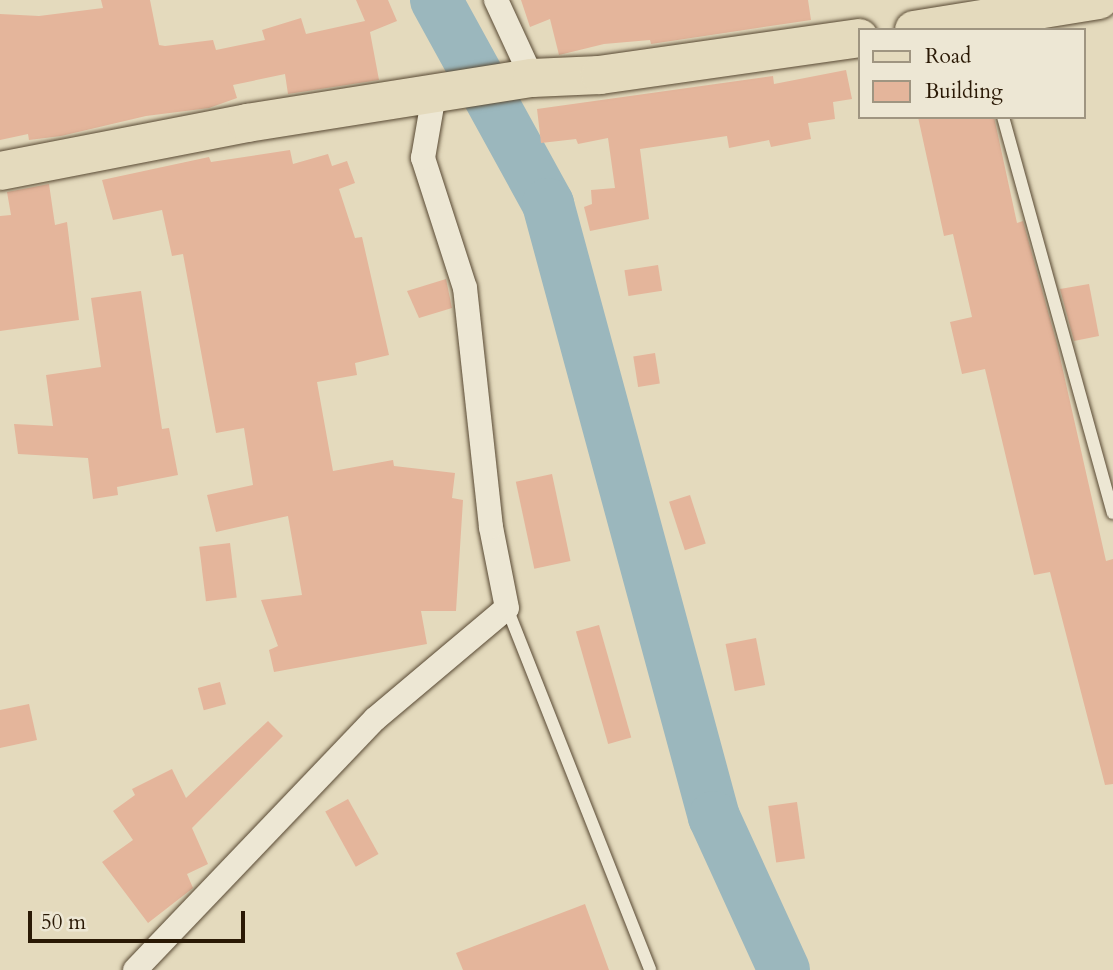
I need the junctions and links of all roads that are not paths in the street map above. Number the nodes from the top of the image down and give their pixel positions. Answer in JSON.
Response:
{"nodes":[{"id":1,"x":496,"y":0,"type":"edge"},
{"id":2,"x":1099,"y":0,"type":"edge"},
{"id":3,"x":977,"y":25,"type":"edge"},
{"id":4,"x":939,"y":28,"type":"edge"},
{"id":5,"x":858,"y":38,"type":"edge"},
{"id":6,"x":532,"y":78,"type":"junction"},
{"id":7,"x":434,"y":94,"type":"junction"},
{"id":8,"x":1004,"y":119,"type":"edge"},
{"id":9,"x":0,"y":170,"type":"edge"},
{"id":10,"x":1113,"y":513,"type":"edge"},
{"id":11,"x":507,"y":608,"type":"junction"},
{"id":12,"x":133,"y":969,"type":"edge"},
{"id":13,"x":650,"y":970,"type":"edge"}],
"edges":[{"from":1,"to":6,"type":"street"},
{"from":2,"to":3,"type":"main road"},
{"from":3,"to":4,"type":"main road"},
{"from":5,"to":6,"type":"main road"},
{"from":6,"to":7,"type":"main road"},
{"from":7,"to":9,"type":"main road"},
{"from":7,"to":11,"type":"street"},
{"from":8,"to":10,"type":"lane"},
{"from":11,"to":12,"type":"street"},
{"from":11,"to":13,"type":"lane"}]}
